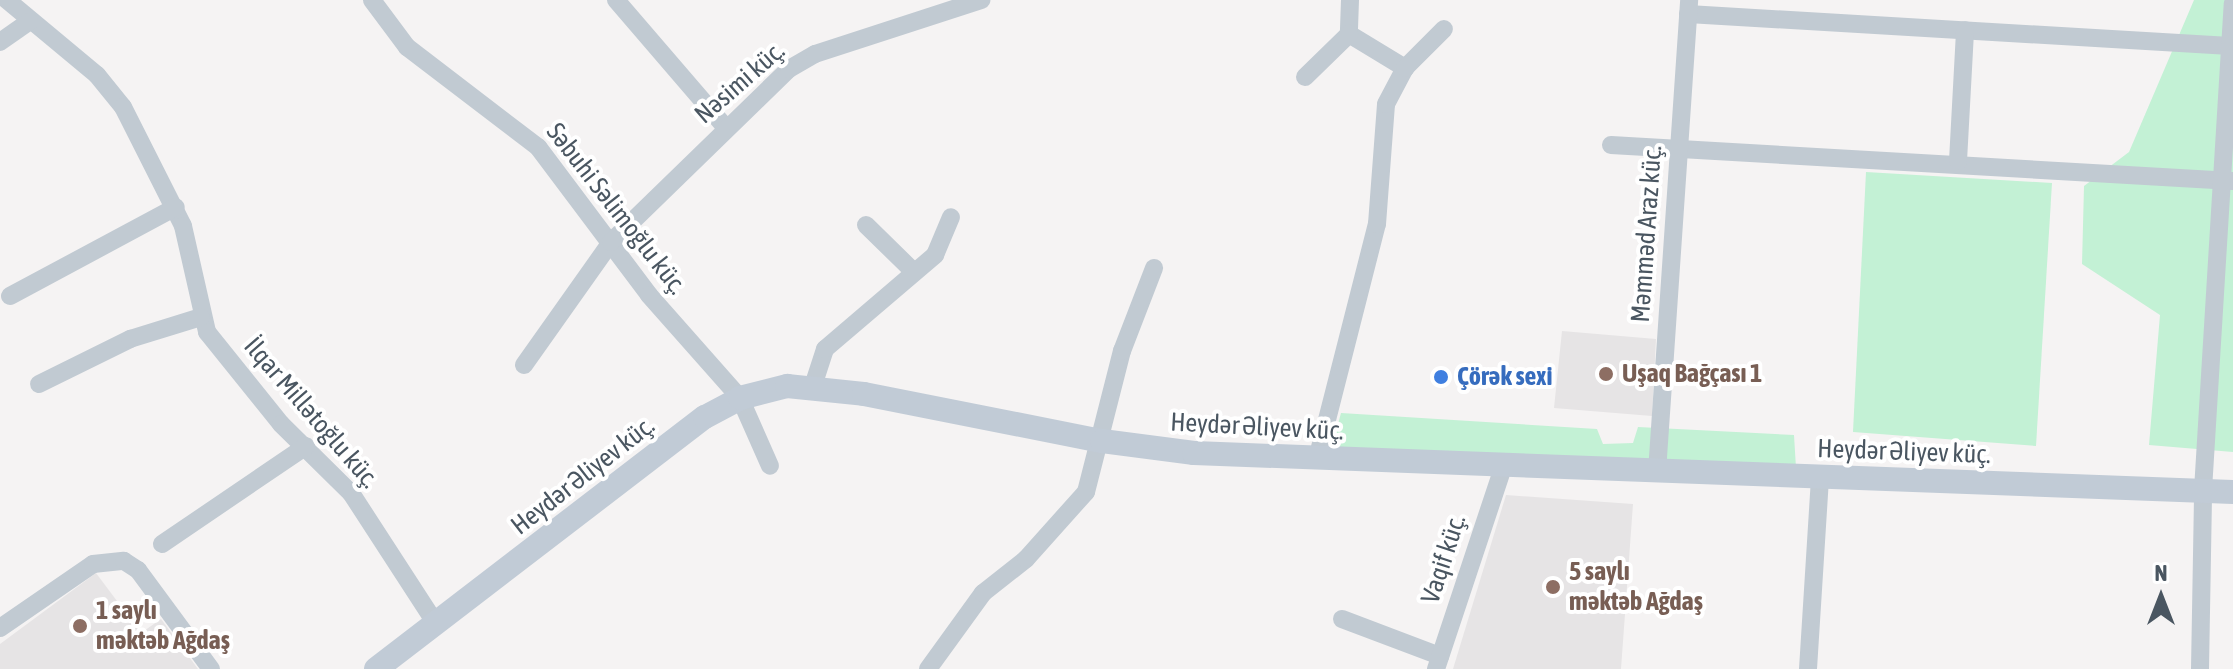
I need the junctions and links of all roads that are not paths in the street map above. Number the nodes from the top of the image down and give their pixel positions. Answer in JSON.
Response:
{"nodes":[{"id":1,"x":7,"y":0,"type":"edge"},
{"id":2,"x":372,"y":0,"type":"edge"},
{"id":3,"x":616,"y":0,"type":"edge"},
{"id":4,"x":981,"y":0,"type":"edge"},
{"id":5,"x":1350,"y":0,"type":"edge"},
{"id":6,"x":2233,"y":4,"type":"edge"},
{"id":7,"x":1689,"y":7,"type":"edge"},
{"id":8,"x":29,"y":22,"type":"junction"},
{"id":9,"x":1444,"y":29,"type":"dead end"},
{"id":10,"x":1965,"y":30,"type":"junction"},
{"id":11,"x":1349,"y":34,"type":"junction"},
{"id":12,"x":0,"y":42,"type":"edge"},
{"id":13,"x":2230,"y":46,"type":"junction"},
{"id":14,"x":1405,"y":68,"type":"junction"},
{"id":15,"x":1305,"y":77,"type":"dead end"},
{"id":16,"x":726,"y":128,"type":"junction"},
{"id":17,"x":1611,"y":145,"type":"dead end"},
{"id":18,"x":1679,"y":149,"type":"junction"},
{"id":19,"x":1958,"y":161,"type":"junction"},
{"id":20,"x":2228,"y":180,"type":"edge"},
{"id":21,"x":176,"y":207,"type":"junction"},
{"id":22,"x":951,"y":217,"type":"dead end"},
{"id":23,"x":866,"y":225,"type":"dead end"},
{"id":24,"x":611,"y":242,"type":"junction"},
{"id":25,"x":1154,"y":268,"type":"dead end"},
{"id":26,"x":914,"y":272,"type":"junction"},
{"id":27,"x":10,"y":296,"type":"dead end"},
{"id":28,"x":201,"y":317,"type":"junction"},
{"id":29,"x":524,"y":365,"type":"dead end"},
{"id":30,"x":39,"y":384,"type":"dead end"},
{"id":31,"x":813,"y":386,"type":"junction"},
{"id":32,"x":740,"y":398,"type":"junction"},
{"id":33,"x":1102,"y":441,"type":"junction"},
{"id":34,"x":306,"y":446,"type":"junction"},
{"id":35,"x":1317,"y":459,"type":"junction"},
{"id":36,"x":1504,"y":465,"type":"junction"},
{"id":37,"x":770,"y":466,"type":"dead end"},
{"id":38,"x":1657,"y":472,"type":"junction"},
{"id":39,"x":1820,"y":477,"type":"junction"},
{"id":40,"x":2203,"y":490,"type":"junction"},
{"id":41,"x":2233,"y":492,"type":"edge"},
{"id":42,"x":162,"y":544,"type":"dead end"},
{"id":43,"x":1342,"y":619,"type":"dead end"},
{"id":44,"x":436,"y":624,"type":"junction"},
{"id":45,"x":0,"y":628,"type":"edge"},
{"id":46,"x":1438,"y":663,"type":"edge"},
{"id":47,"x":211,"y":669,"type":"edge"},
{"id":48,"x":376,"y":669,"type":"edge"},
{"id":49,"x":928,"y":669,"type":"edge"},
{"id":50,"x":1808,"y":669,"type":"edge"},
{"id":51,"x":2200,"y":669,"type":"edge"}],
"edges":[{"from":1,"to":8,"type":"street","name":"İlqar Millətoğlu küç."},
{"from":2,"to":24,"type":"street","name":"Səbuhi Səlimoğlu küç."},
{"from":3,"to":16,"type":"street"},
{"from":4,"to":16,"type":"street","name":"Nəsimi küç."},
{"from":5,"to":11,"type":"street"},
{"from":6,"to":13,"type":"street"},
{"from":7,"to":10,"type":"street"},
{"from":7,"to":18,"type":"street","name":"Məmməd Araz küç."},
{"from":8,"to":12,"type":"street"},
{"from":8,"to":21,"type":"street","name":"İlqar Millətoğlu küç."},
{"from":9,"to":14,"type":"street"},
{"from":10,"to":13,"type":"street"},
{"from":10,"to":19,"type":"street"},
{"from":11,"to":14,"type":"street"},
{"from":11,"to":15,"type":"street"},
{"from":13,"to":20,"type":"street"},
{"from":14,"to":35,"type":"street"},
{"from":16,"to":24,"type":"street","name":"Nəsimi küç."},
{"from":17,"to":18,"type":"street"},
{"from":18,"to":19,"type":"street"},
{"from":18,"to":38,"type":"street","name":"Məmməd Araz küç."},
{"from":19,"to":20,"type":"street"},
{"from":20,"to":40,"type":"street"},
{"from":21,"to":27,"type":"street"},
{"from":21,"to":28,"type":"street","name":"İlqar Millətoğlu küç."},
{"from":22,"to":26,"type":"street"},
{"from":23,"to":26,"type":"street"},
{"from":24,"to":29,"type":"street","name":"Nəsimi küç."},
{"from":24,"to":32,"type":"street","name":"Səbuhi Səlimoğlu küç."},
{"from":25,"to":33,"type":"street"},
{"from":26,"to":31,"type":"street"},
{"from":28,"to":30,"type":"street"},
{"from":28,"to":34,"type":"street","name":"İlqar Millətoğlu küç."},
{"from":31,"to":32,"type":"main road","name":"Heydər Əliyev küç."},
{"from":31,"to":33,"type":"main road","name":"Heydər Əliyev küç."},
{"from":32,"to":37,"type":"street","name":"Səbuhi Səlimoğlu küç."},
{"from":32,"to":44,"type":"main road","name":"Heydər Əliyev küç."},
{"from":33,"to":35,"type":"main road","name":"Heydər Əliyev küç."},
{"from":33,"to":49,"type":"street"},
{"from":34,"to":42,"type":"street"},
{"from":34,"to":44,"type":"street","name":"İlqar Millətoğlu küç."},
{"from":35,"to":36,"type":"main road","name":"Heydər Əliyev küç."},
{"from":36,"to":38,"type":"main road","name":"Heydər Əliyev küç."},
{"from":36,"to":46,"type":"street","name":"Vaqif küç."},
{"from":38,"to":39,"type":"main road","name":"Heydər Əliyev küç."},
{"from":39,"to":40,"type":"main road","name":"Heydər Əliyev küç."},
{"from":39,"to":50,"type":"street"},
{"from":40,"to":41,"type":"main road","name":"Heydər Əliyev küç."},
{"from":40,"to":51,"type":"street"},
{"from":43,"to":46,"type":"street"},
{"from":44,"to":48,"type":"main road","name":"Heydər Əliyev küç."},
{"from":45,"to":47,"type":"street"}]}
